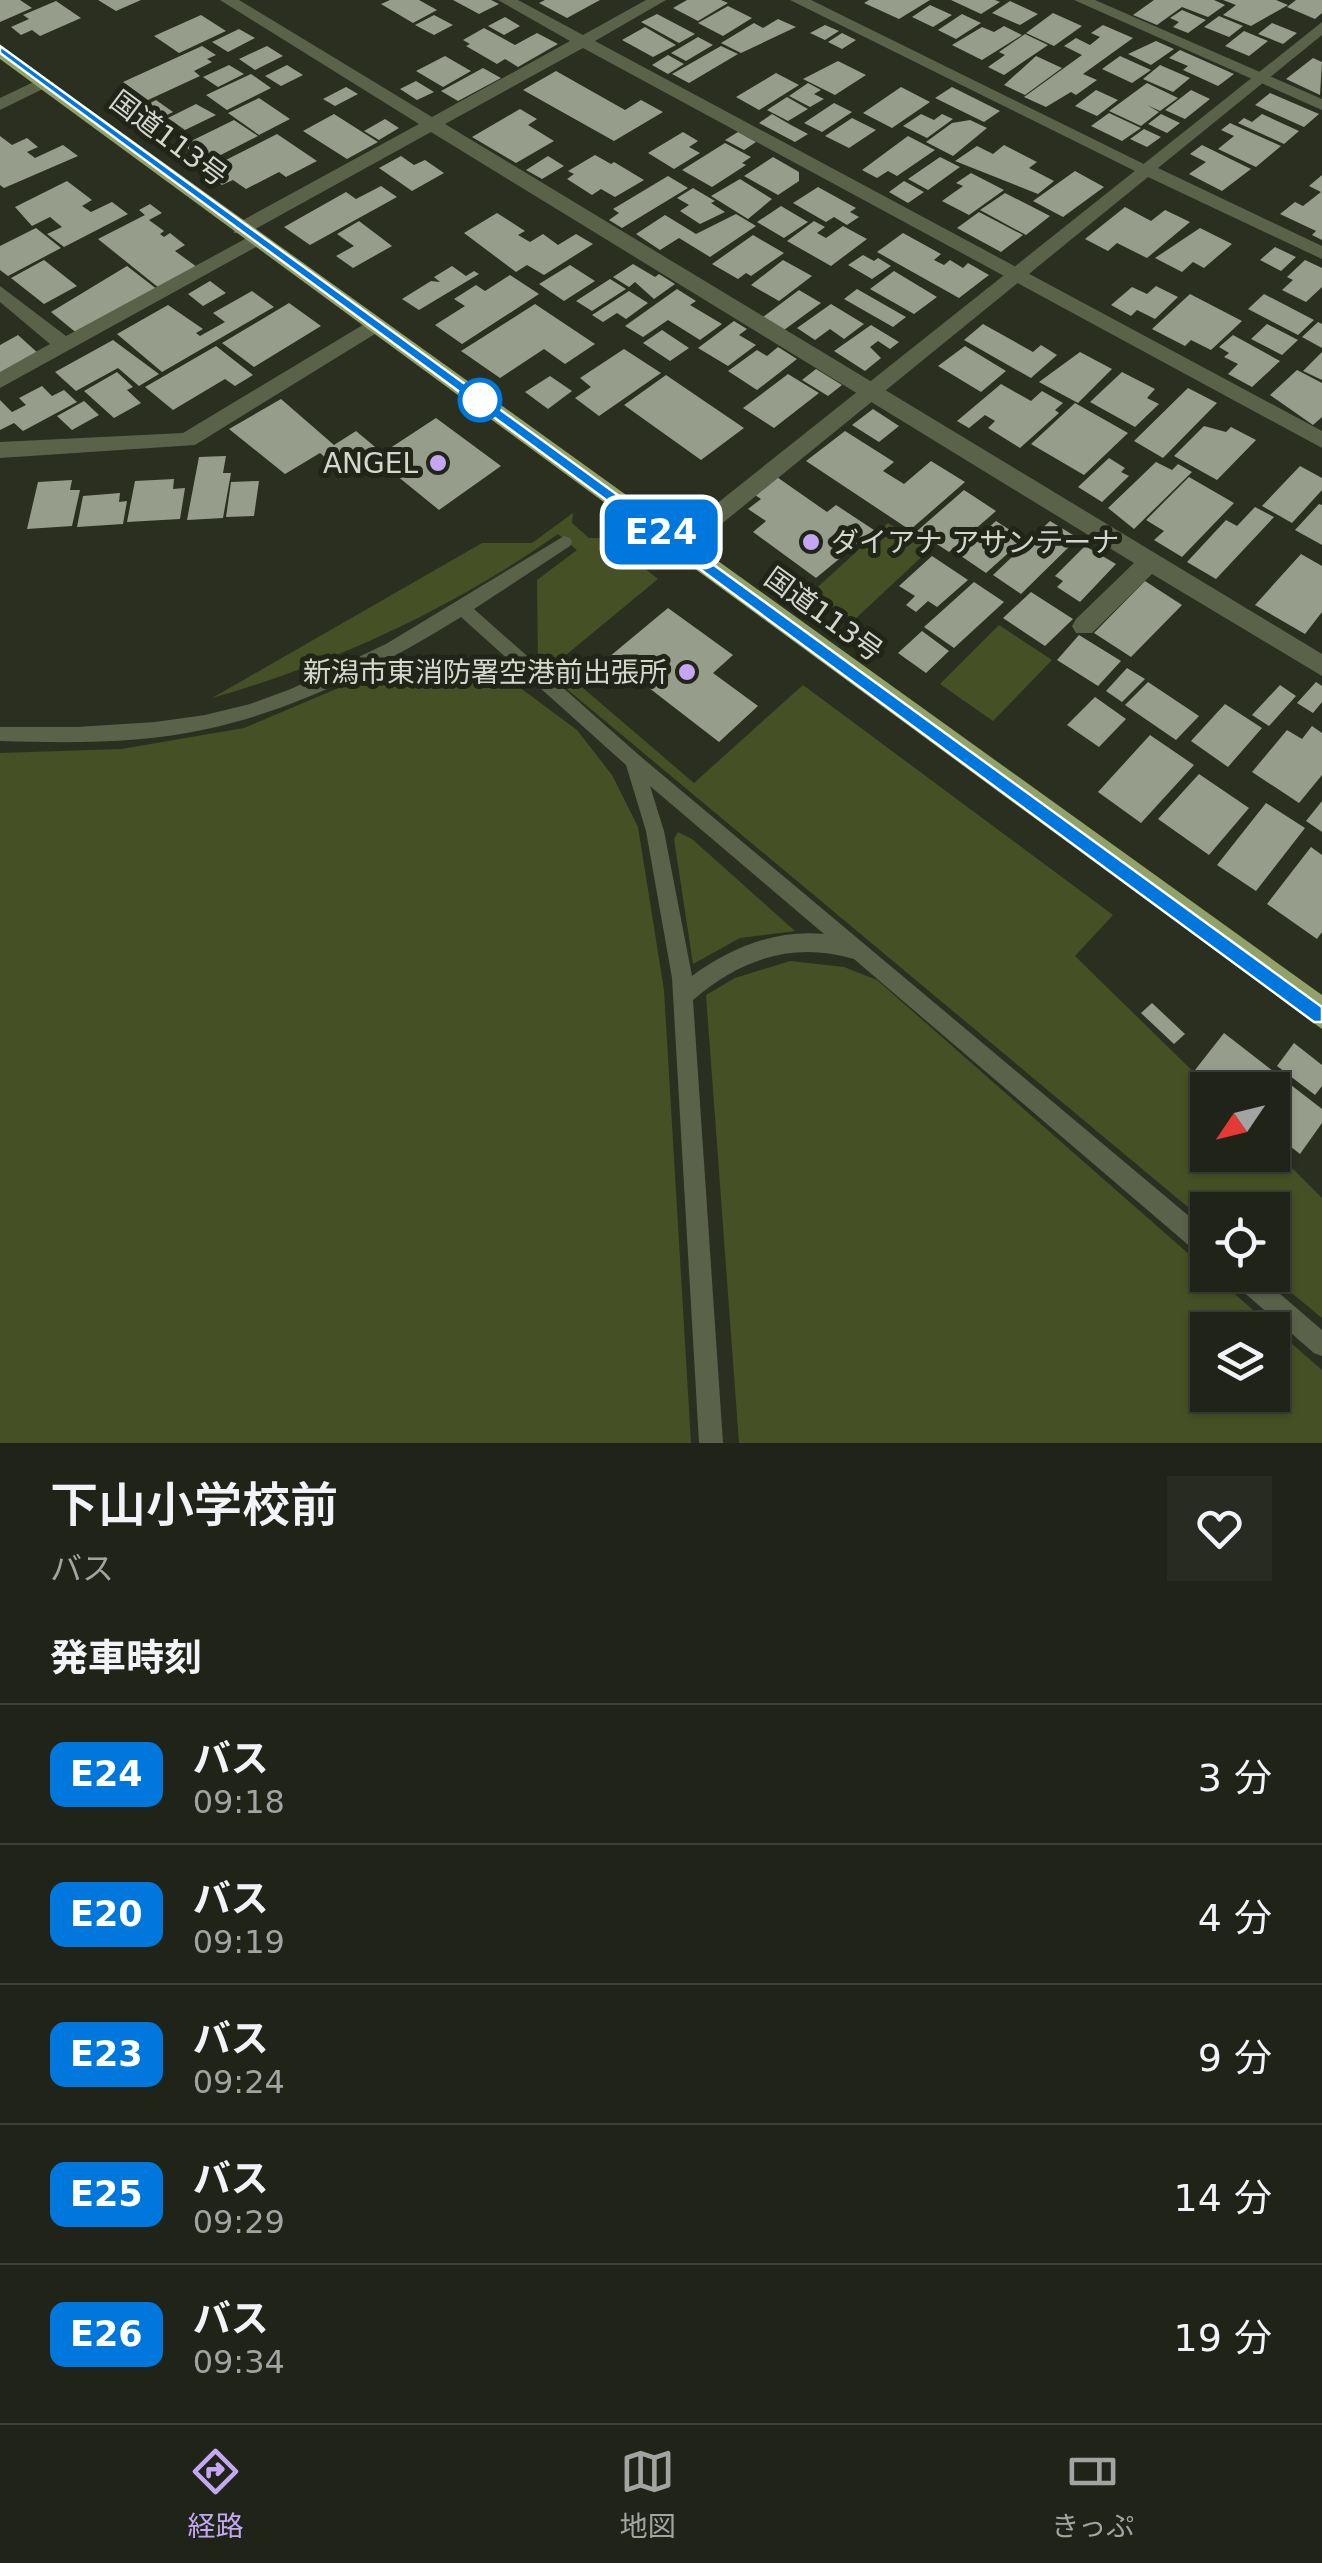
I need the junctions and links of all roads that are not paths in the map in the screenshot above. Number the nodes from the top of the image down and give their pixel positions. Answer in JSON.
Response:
{"nodes":[{"id":1,"x":228,"y":0,"type":"edge"},
{"id":2,"x":506,"y":0,"type":"edge"},
{"id":3,"x":658,"y":0,"type":"edge"},
{"id":4,"x":798,"y":0,"type":"edge"},
{"id":5,"x":1082,"y":0,"type":"edge"},
{"id":6,"x":1322,"y":27,"type":"edge"},
{"id":7,"x":583,"y":41,"type":"junction"},
{"id":8,"x":0,"y":50,"type":"edge"},
{"id":9,"x":1259,"y":78,"type":"junction"},
{"id":10,"x":46,"y":84,"type":"junction"},
{"id":11,"x":0,"y":105,"type":"edge"},
{"id":12,"x":1322,"y":105,"type":"edge"},
{"id":13,"x":430,"y":124,"type":"junction"},
{"id":14,"x":1145,"y":168,"type":"junction"},
{"id":15,"x":250,"y":234,"type":"junction"},
{"id":16,"x":1322,"y":254,"type":"edge"},
{"id":17,"x":1012,"y":274,"type":"junction"},
{"id":18,"x":0,"y":292,"type":"edge"},
{"id":19,"x":376,"y":324,"type":"junction"},
{"id":20,"x":65,"y":346,"type":"junction"},
{"id":21,"x":0,"y":381,"type":"edge"},
{"id":22,"x":869,"y":390,"type":"junction"},
{"id":23,"x":1322,"y":440,"type":"edge"},
{"id":24,"x":0,"y":450,"type":"edge"},
{"id":25,"x":564,"y":542,"type":"dead end"},
{"id":26,"x":679,"y":546,"type":"junction"},
{"id":27,"x":1150,"y":561,"type":"junction"},
{"id":28,"x":462,"y":610,"type":"junction"},
{"id":29,"x":1084,"y":626,"type":"dead end"},
{"id":30,"x":1322,"y":666,"type":"edge"},
{"id":31,"x":0,"y":734,"type":"edge"},
{"id":32,"x":634,"y":761,"type":"junction"},
{"id":33,"x":869,"y":957,"type":"junction"},
{"id":34,"x":683,"y":996,"type":"junction"},
{"id":35,"x":1322,"y":1014,"type":"edge"},
{"id":36,"x":1190,"y":1231,"type":"edge"},
{"id":37,"x":1261,"y":1292,"type":"edge"},
{"id":38,"x":1322,"y":1344,"type":"edge"},
{"id":39,"x":711,"y":1443,"type":"edge"}],
"edges":[{"from":1,"to":13,"type":"street"},
{"from":2,"to":7,"type":"street"},
{"from":3,"to":7,"type":"street"},
{"from":4,"to":14,"type":"street"},
{"from":5,"to":9,"type":"street"},
{"from":6,"to":9,"type":"street"},
{"from":7,"to":13,"type":"street"},
{"from":7,"to":17,"type":"street"},
{"from":8,"to":10,"type":"highway","name":"国道113号"},
{"from":9,"to":12,"type":"street"},
{"from":9,"to":14,"type":"street"},
{"from":10,"to":11,"type":"street"},
{"from":10,"to":15,"type":"highway","name":"国道113号"},
{"from":13,"to":15,"type":"street"},
{"from":13,"to":22,"type":"street"},
{"from":14,"to":16,"type":"street"},
{"from":14,"to":17,"type":"street"},
{"from":15,"to":19,"type":"highway","name":"国道113号"},
{"from":15,"to":20,"type":"street"},
{"from":17,"to":22,"type":"street"},
{"from":17,"to":23,"type":"street"},
{"from":18,"to":20,"type":"street"},
{"from":19,"to":24,"type":"street"},
{"from":19,"to":26,"type":"highway","name":"国道113号"},
{"from":20,"to":21,"type":"street"},
{"from":22,"to":26,"type":"street"},
{"from":22,"to":27,"type":"street"},
{"from":25,"to":28,"type":"lane"},
{"from":26,"to":35,"type":"highway","name":"国道113号"},
{"from":27,"to":29,"type":"street"},
{"from":27,"to":30,"type":"street"},
{"from":28,"to":31,"type":"lane"},
{"from":28,"to":32,"type":"lane"},
{"from":32,"to":33,"type":"lane"},
{"from":32,"to":34,"type":"lane"},
{"from":33,"to":34,"type":"lane"},
{"from":33,"to":36,"type":"lane"},
{"from":34,"to":39,"type":"lane"},
{"from":37,"to":38,"type":"lane"}]}
